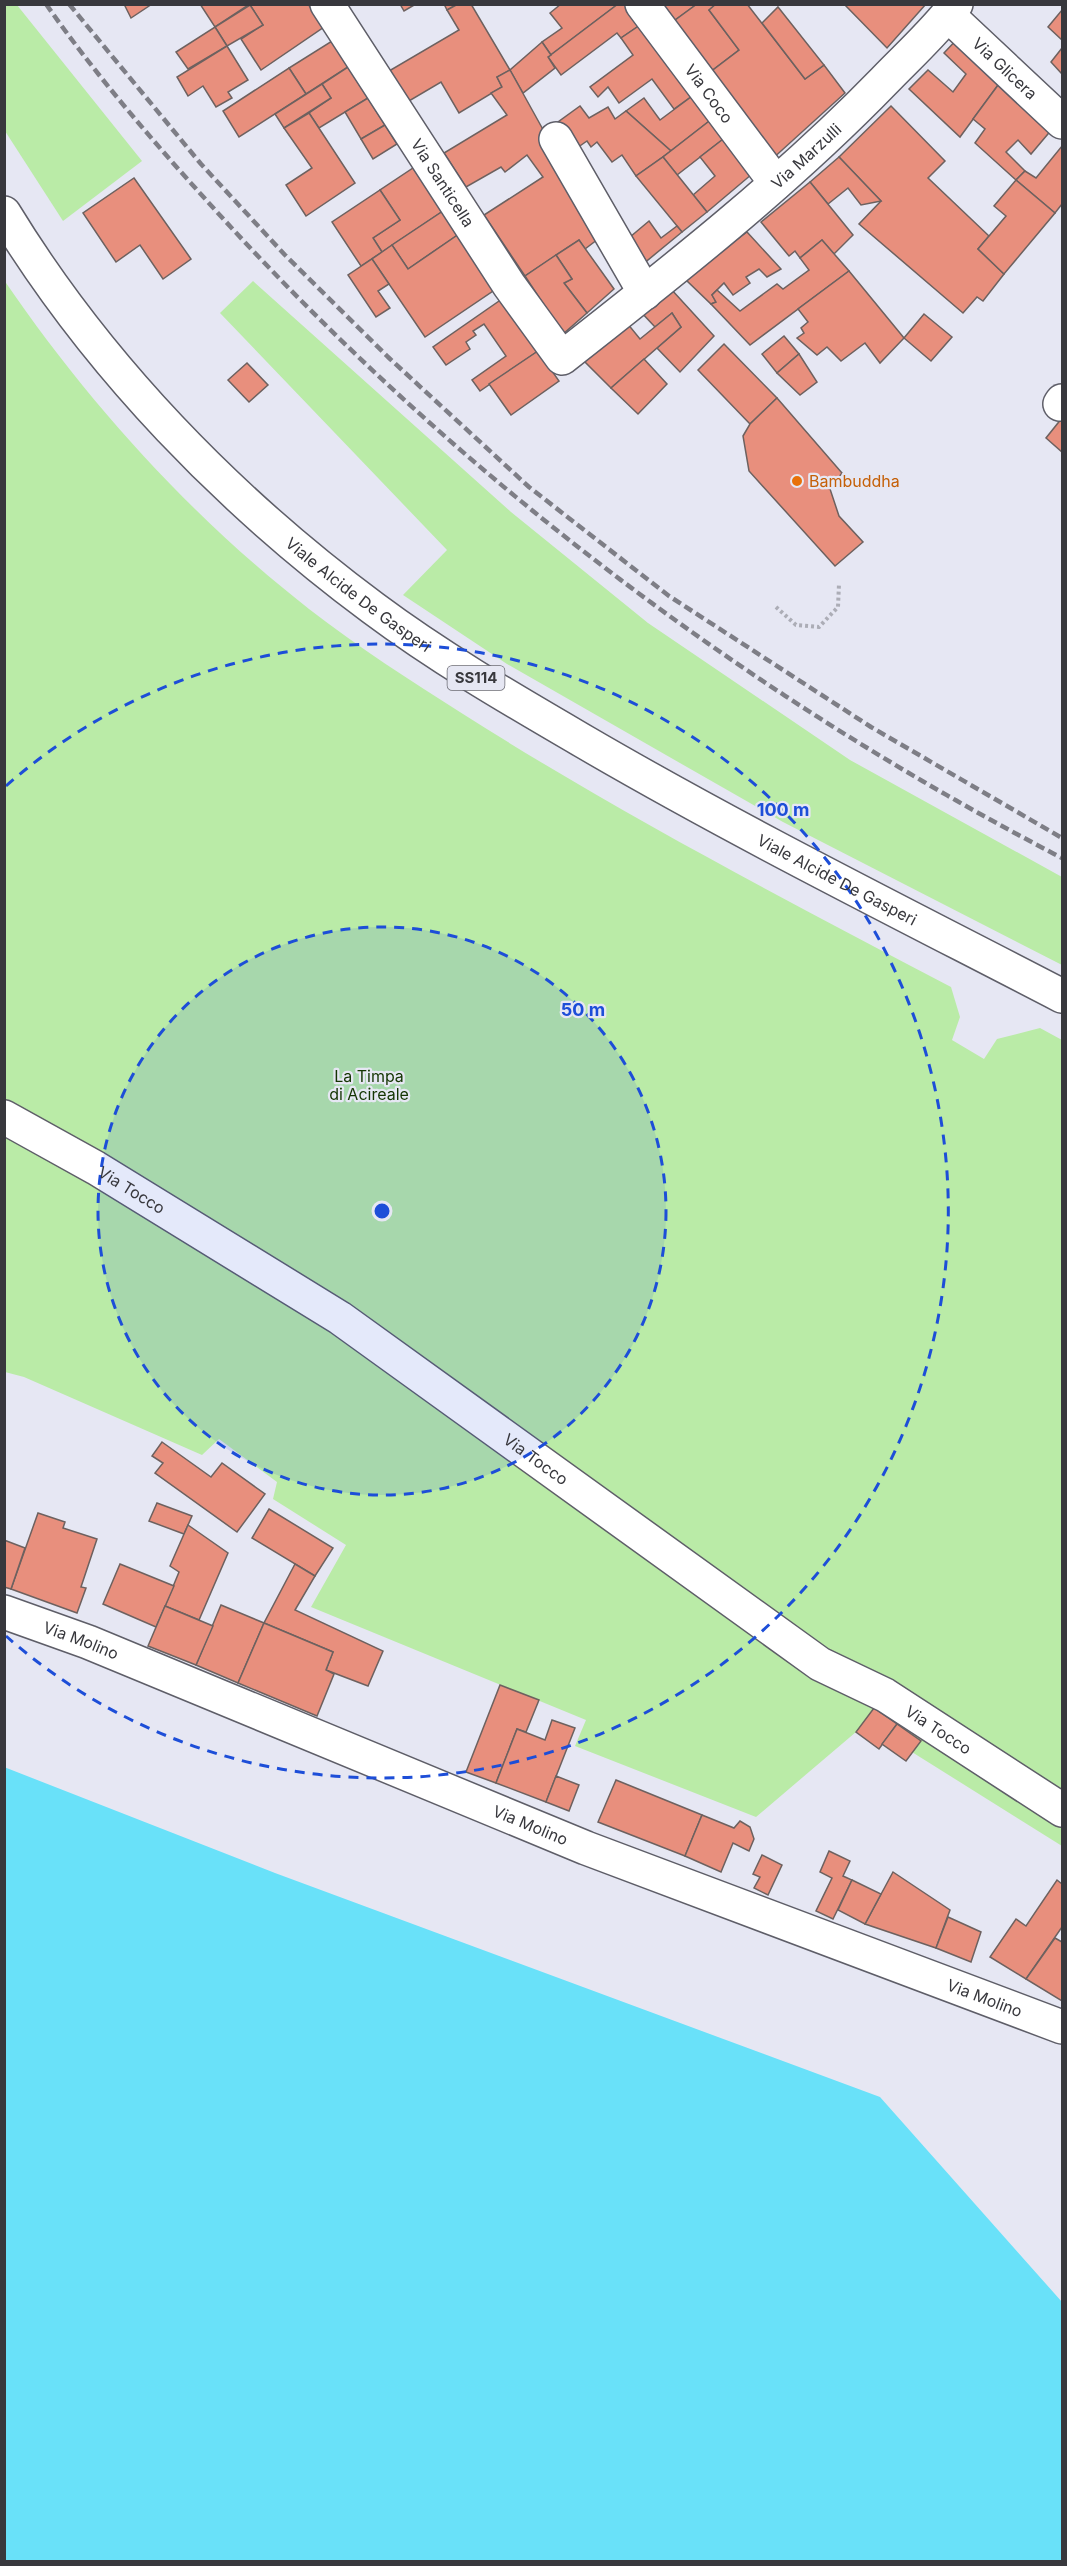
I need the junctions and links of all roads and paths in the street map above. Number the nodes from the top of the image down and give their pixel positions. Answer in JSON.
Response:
{"nodes":[{"id":1,"x":327,"y":4,"type":"edge"},
{"id":2,"x":642,"y":4,"type":"edge"},
{"id":3,"x":952,"y":10,"type":"edge"},
{"id":4,"x":1062,"y":122,"type":"edge"},
{"id":5,"x":556,"y":139,"type":"dead end"},
{"id":6,"x":776,"y":183,"type":"junction"},
{"id":7,"x":4,"y":213,"type":"edge"},
{"id":8,"x":645,"y":293,"type":"junction"},
{"id":9,"x":562,"y":358,"type":"joint"},
{"id":10,"x":839,"y":584,"type":"dead end"},
{"id":11,"x":776,"y":607,"type":"dead end"},
{"id":12,"x":1062,"y":996,"type":"edge"},
{"id":13,"x":4,"y":1117,"type":"edge"},
{"id":14,"x":4,"y":1612,"type":"edge"},
{"id":15,"x":1062,"y":1810,"type":"edge"},
{"id":16,"x":1062,"y":2027,"type":"edge"}],
"edges":[{"from":1,"to":9,"type":"street","name":"Via Santicella"},
{"from":2,"to":6,"type":"street","name":"Via Coco"},
{"from":3,"to":4,"type":"street","name":"Via Glicera"},
{"from":3,"to":6,"type":"street","name":"Via Marzulli"},
{"from":5,"to":8,"type":"street"},
{"from":6,"to":8,"type":"street","name":"Via Marzulli"},
{"from":7,"to":12,"type":"street","name":"Viale Alcide De Gasperi","number":"SS114"},
{"from":8,"to":9,"type":"street","name":"Via Marzulli"},
{"from":10,"to":11,"type":"path"},
{"from":13,"to":15,"type":"street","name":"Via Tocco"},
{"from":14,"to":16,"type":"street","name":"Via Molino"}]}
